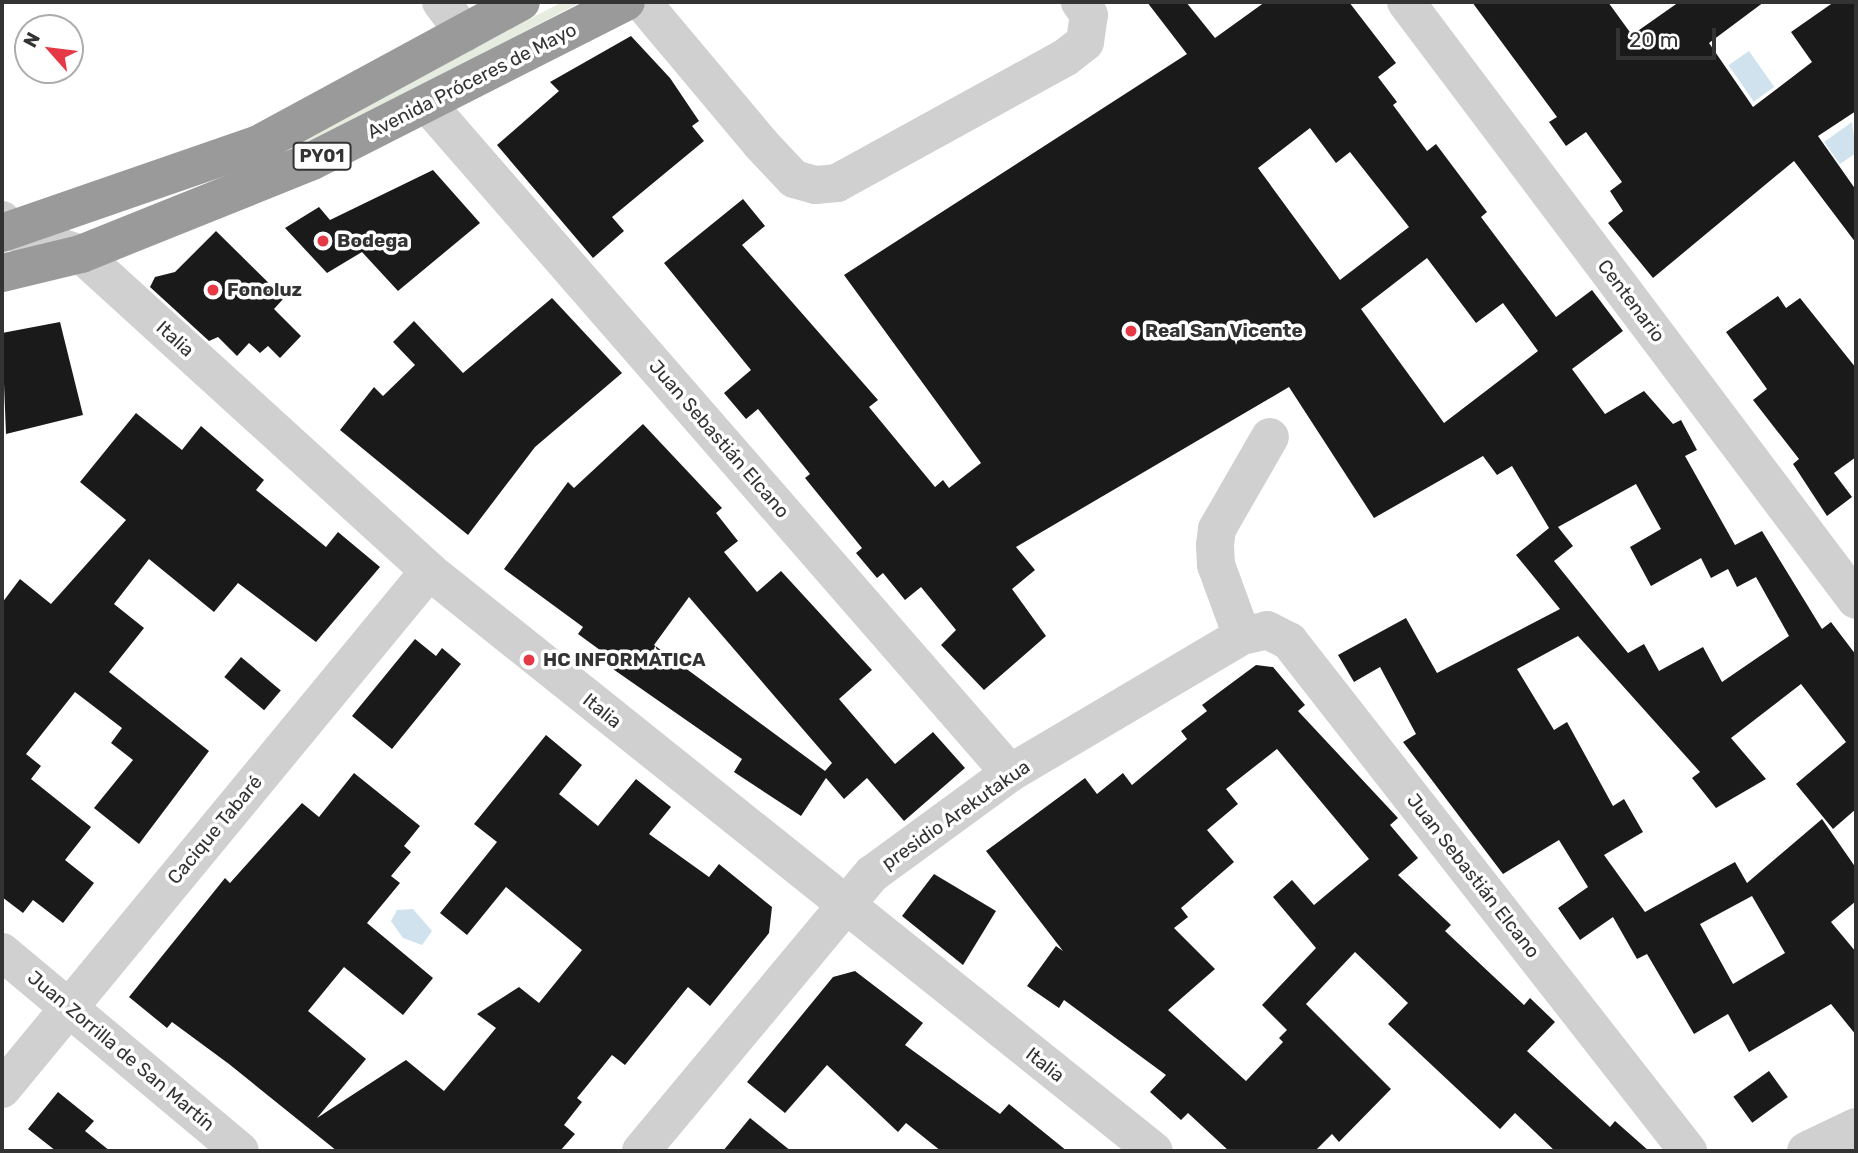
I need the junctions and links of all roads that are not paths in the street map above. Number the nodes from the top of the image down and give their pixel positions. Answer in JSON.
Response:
{"nodes":[{"id":1,"x":441,"y":2,"type":"edge"},
{"id":2,"x":522,"y":2,"type":"edge"},
{"id":3,"x":626,"y":2,"type":"edge"},
{"id":4,"x":642,"y":2,"type":"edge"},
{"id":5,"x":1080,"y":2,"type":"edge"},
{"id":6,"x":1406,"y":2,"type":"edge"},
{"id":7,"x":464,"y":33,"type":"junction"},
{"id":8,"x":428,"y":105,"type":"junction"},
{"id":9,"x":11,"y":231,"type":"edge"},
{"id":10,"x":82,"y":254,"type":"junction"},
{"id":11,"x":2,"y":273,"type":"edge"},
{"id":12,"x":1270,"y":437,"type":"dead end"},
{"id":13,"x":429,"y":571,"type":"junction"},
{"id":14,"x":1856,"y":600,"type":"edge"},
{"id":15,"x":1241,"y":636,"type":"junction"},
{"id":16,"x":1010,"y":773,"type":"junction"},
{"id":17,"x":844,"y":907,"type":"junction"},
{"id":18,"x":2,"y":951,"type":"edge"},
{"id":19,"x":69,"y":1006,"type":"junction"},
{"id":20,"x":2,"y":1089,"type":"edge"},
{"id":21,"x":1856,"y":1127,"type":"edge"},
{"id":22,"x":240,"y":1151,"type":"edge"},
{"id":23,"x":641,"y":1151,"type":"edge"},
{"id":24,"x":1154,"y":1151,"type":"edge"},
{"id":25,"x":1688,"y":1151,"type":"edge"},
{"id":26,"x":1807,"y":1151,"type":"edge"}],
"edges":[{"from":1,"to":7,"type":"street"},
{"from":2,"to":7,"type":"highway","name":"Avenida Próceres de Mayo","number":"PY01"},
{"from":3,"to":8,"type":"highway","name":"Avenida Próceres de Mayo","number":"PY01"},
{"from":4,"to":5,"type":"street"},
{"from":6,"to":14,"type":"street","name":"Centenario"},
{"from":7,"to":9,"type":"highway","name":"Avenida Próceres de Mayo","number":"PY01"},
{"from":8,"to":10,"type":"highway","name":"Avenida Próceres de Mayo","number":"PY01"},
{"from":8,"to":16,"type":"street","name":"Juan Sebastián Elcano"},
{"from":9,"to":10,"type":"street","name":"Italia"},
{"from":10,"to":11,"type":"highway","name":"Avenida Próceres de Mayo","number":"PY01"},
{"from":10,"to":13,"type":"street","name":"Italia"},
{"from":12,"to":15,"type":"street"},
{"from":13,"to":17,"type":"street","name":"Italia"},
{"from":13,"to":19,"type":"street","name":"Cacique Tabaré"},
{"from":15,"to":16,"type":"street","name":"presidio Arekutakua"},
{"from":15,"to":25,"type":"street","name":"Juan Sebastián Elcano"},
{"from":16,"to":17,"type":"street","name":"presidio Arekutakua"},
{"from":17,"to":23,"type":"street","name":"presidio Arekutakua"},
{"from":17,"to":24,"type":"street","name":"Italia"},
{"from":18,"to":19,"type":"street","name":"Juan Zorrilla de San Martín"},
{"from":19,"to":20,"type":"street","name":"Cacique Tabaré"},
{"from":19,"to":22,"type":"street","name":"Juan Zorrilla de San Martín"},
{"from":21,"to":26,"type":"street"}]}
